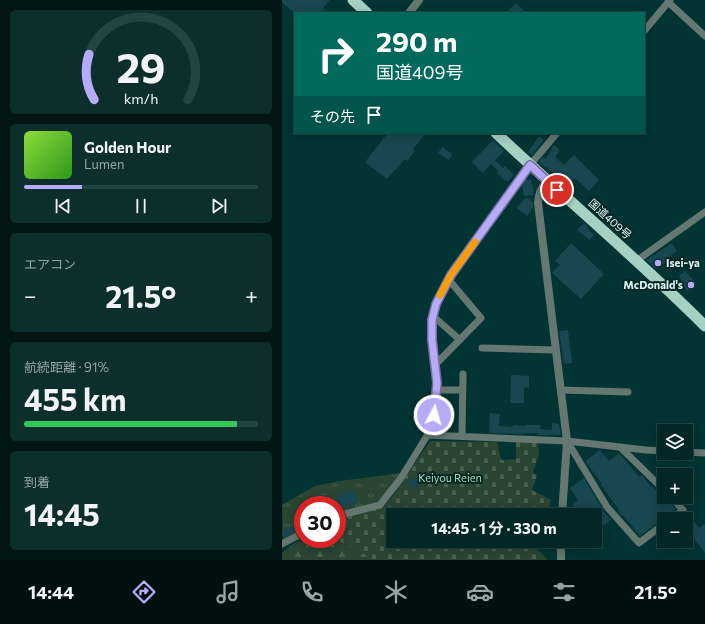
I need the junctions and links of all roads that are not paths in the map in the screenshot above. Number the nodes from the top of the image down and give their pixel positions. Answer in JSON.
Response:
{"nodes":[{"id":1,"x":353,"y":0,"type":"edge"},
{"id":2,"x":419,"y":0,"type":"edge"},
{"id":3,"x":669,"y":1,"type":"edge"},
{"id":4,"x":366,"y":12,"type":"edge"},
{"id":5,"x":410,"y":12,"type":"edge"},
{"id":6,"x":645,"y":30,"type":"edge"},
{"id":7,"x":705,"y":36,"type":"edge"},
{"id":8,"x":497,"y":134,"type":"edge"},
{"id":9,"x":556,"y":134,"type":"edge"},
{"id":10,"x":530,"y":165,"type":"junction"},
{"id":11,"x":547,"y":181,"type":"junction"},
{"id":12,"x":705,"y":212,"type":"edge"},
{"id":13,"x":636,"y":261,"type":"junction"},
{"id":14,"x":449,"y":280,"type":"junction"},
{"id":15,"x":433,"y":316,"type":"junction"},
{"id":16,"x":705,"y":326,"type":"edge"},
{"id":17,"x":460,"y":340,"type":"junction"},
{"id":18,"x":482,"y":348,"type":"dead end"},
{"id":19,"x":556,"y":350,"type":"junction"},
{"id":20,"x":435,"y":365,"type":"junction"},
{"id":21,"x":462,"y":374,"type":"dead end"},
{"id":22,"x":437,"y":390,"type":"junction"},
{"id":23,"x":462,"y":390,"type":"junction"},
{"id":24,"x":561,"y":390,"type":"junction"},
{"id":25,"x":628,"y":392,"type":"dead end"},
{"id":26,"x":427,"y":435,"type":"junction"},
{"id":27,"x":462,"y":436,"type":"junction"},
{"id":28,"x":567,"y":441,"type":"junction"},
{"id":29,"x":620,"y":447,"type":"junction"},
{"id":30,"x":657,"y":450,"type":"edge"},
{"id":31,"x":693,"y":452,"type":"edge"},
{"id":32,"x":705,"y":452,"type":"edge"},
{"id":33,"x":657,"y":483,"type":"edge"},
{"id":34,"x":678,"y":504,"type":"edge"},
{"id":35,"x":562,"y":508,"type":"edge"},
{"id":36,"x":681,"y":512,"type":"edge"},
{"id":37,"x":346,"y":513,"type":"edge"},
{"id":38,"x":657,"y":529,"type":"edge"},
{"id":39,"x":294,"y":537,"type":"edge"},
{"id":40,"x":282,"y":543,"type":"edge"},
{"id":41,"x":561,"y":548,"type":"edge"},
{"id":42,"x":561,"y":560,"type":"edge"}],
"edges":[{"from":1,"to":4,"type":"highway"},
{"from":2,"to":5,"type":"street"},
{"from":3,"to":6,"type":"street"},
{"from":3,"to":7,"type":"street"},
{"from":8,"to":10,"type":"highway","name":"国道409号"},
{"from":9,"to":10,"type":"street"},
{"from":10,"to":11,"type":"highway","name":"国道409号"},
{"from":10,"to":14,"type":"street"},
{"from":11,"to":13,"type":"highway","name":"国道409号"},
{"from":11,"to":19,"type":"street"},
{"from":12,"to":13,"type":"street"},
{"from":13,"to":16,"type":"highway","name":"国道409号"},
{"from":14,"to":15,"type":"street"},
{"from":14,"to":17,"type":"street"},
{"from":15,"to":17,"type":"street"},
{"from":15,"to":20,"type":"street"},
{"from":17,"to":20,"type":"street"},
{"from":18,"to":19,"type":"street"},
{"from":19,"to":24,"type":"street"},
{"from":20,"to":22,"type":"street"},
{"from":21,"to":23,"type":"street"},
{"from":22,"to":23,"type":"street"},
{"from":22,"to":26,"type":"street"},
{"from":23,"to":27,"type":"street"},
{"from":24,"to":25,"type":"street"},
{"from":24,"to":28,"type":"street"},
{"from":26,"to":27,"type":"street"},
{"from":26,"to":37,"type":"street"},
{"from":27,"to":28,"type":"street"},
{"from":28,"to":29,"type":"street"},
{"from":28,"to":35,"type":"street"},
{"from":28,"to":38,"type":"street"},
{"from":29,"to":30,"type":"street"},
{"from":29,"to":33,"type":"street"},
{"from":31,"to":32,"type":"street"},
{"from":34,"to":36,"type":"street"},
{"from":39,"to":40,"type":"street"},
{"from":41,"to":42,"type":"street"}]}
